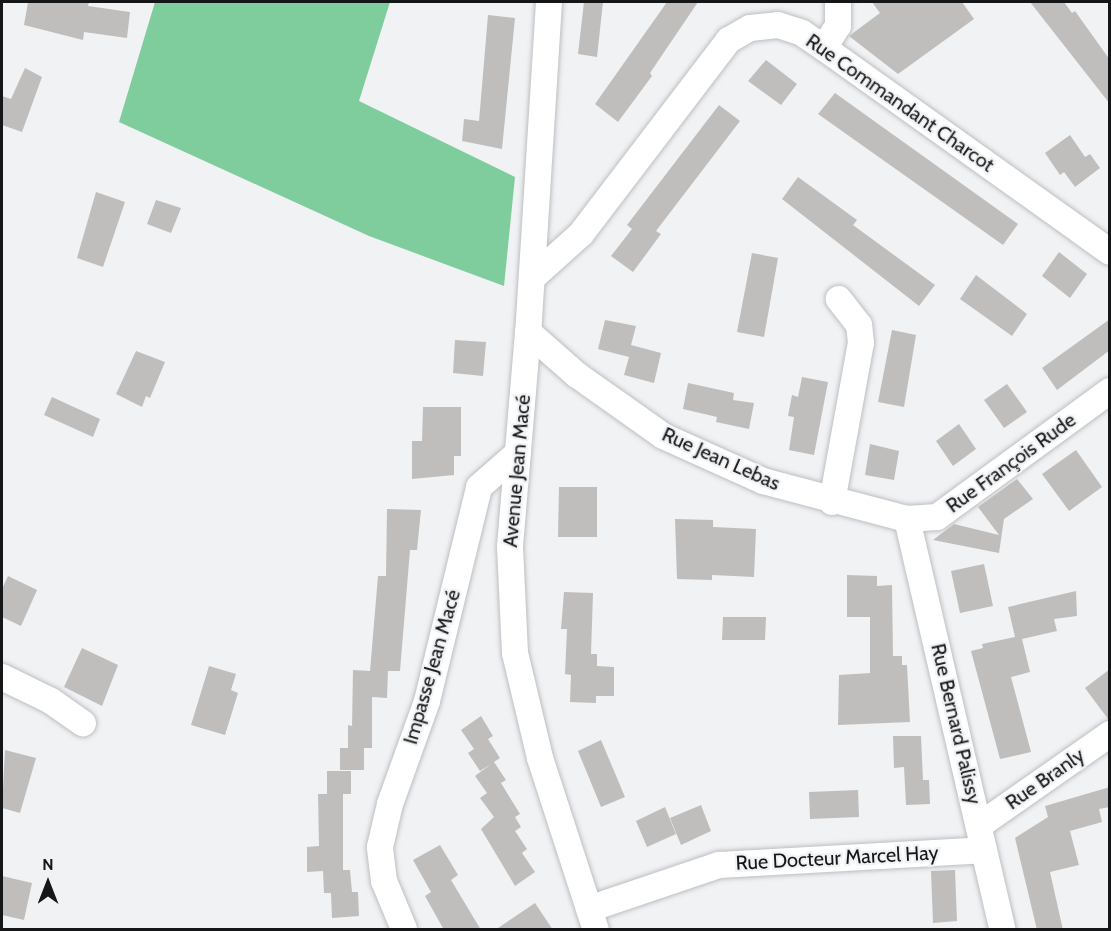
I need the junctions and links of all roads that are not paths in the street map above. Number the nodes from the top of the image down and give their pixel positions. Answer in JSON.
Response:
{"nodes":[{"id":1,"x":549,"y":2,"type":"edge"},
{"id":2,"x":838,"y":2,"type":"edge"},
{"id":3,"x":824,"y":48,"type":"junction"},
{"id":4,"x":1110,"y":252,"type":"edge"},
{"id":5,"x":532,"y":278,"type":"junction"},
{"id":6,"x":839,"y":299,"type":"dead end"},
{"id":7,"x":528,"y":332,"type":"junction"},
{"id":8,"x":1110,"y":391,"type":"edge"},
{"id":9,"x":518,"y":453,"type":"junction"},
{"id":10,"x":832,"y":502,"type":"junction"},
{"id":11,"x":907,"y":519,"type":"junction"},
{"id":12,"x":2,"y":677,"type":"edge"},
{"id":13,"x":83,"y":723,"type":"dead end"},
{"id":14,"x":1110,"y":734,"type":"edge"},
{"id":15,"x":982,"y":838,"type":"junction"},
{"id":16,"x":593,"y":919,"type":"edge"},
{"id":17,"x":404,"y":929,"type":"edge"},
{"id":18,"x":1003,"y":930,"type":"edge"}],
"edges":[{"from":1,"to":5,"type":"street","name":"Avenue Jean Macé"},
{"from":2,"to":3,"type":"street"},
{"from":3,"to":4,"type":"street","name":"Rue Commandant Charcot"},
{"from":3,"to":5,"type":"street","name":"Rue Commandant Charcot"},
{"from":5,"to":7,"type":"street","name":"Avenue Jean Macé"},
{"from":6,"to":10,"type":"street"},
{"from":7,"to":9,"type":"street","name":"Avenue Jean Macé"},
{"from":7,"to":10,"type":"street","name":"Rue Jean Lebas"},
{"from":8,"to":11,"type":"street","name":"Rue François Rude"},
{"from":9,"to":16,"type":"street","name":"Avenue Jean Macé"},
{"from":9,"to":17,"type":"street","name":"Impasse Jean Macé"},
{"from":10,"to":11,"type":"street","name":"Rue Jean Lebas"},
{"from":11,"to":15,"type":"street","name":"Rue Bernard Palissy"},
{"from":12,"to":13,"type":"street"},
{"from":14,"to":15,"type":"street","name":"Rue Branly"},
{"from":15,"to":16,"type":"street","name":"Rue Docteur Marcel Hay"},
{"from":15,"to":18,"type":"street","name":"Rue Bernard Palissy"}]}
